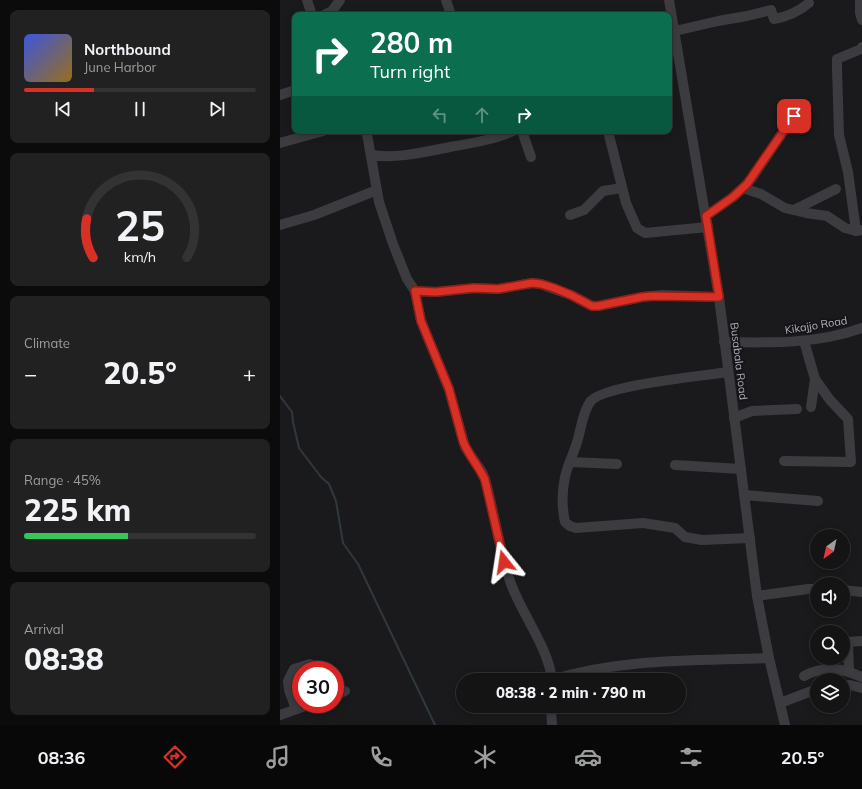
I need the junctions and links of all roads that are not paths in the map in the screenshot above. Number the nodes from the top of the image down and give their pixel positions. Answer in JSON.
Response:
{"nodes":[{"id":1,"x":306,"y":0,"type":"edge"},
{"id":2,"x":340,"y":0,"type":"edge"},
{"id":3,"x":446,"y":0,"type":"edge"},
{"id":4,"x":670,"y":0,"type":"edge"},
{"id":5,"x":860,"y":0,"type":"edge"},
{"id":6,"x":809,"y":3,"type":"dead end"},
{"id":7,"x":311,"y":12,"type":"edge"},
{"id":8,"x":330,"y":12,"type":"edge"},
{"id":9,"x":450,"y":12,"type":"edge"},
{"id":10,"x":671,"y":12,"type":"edge"},
{"id":11,"x":862,"y":20,"type":"edge"},
{"id":12,"x":672,"y":24,"type":"edge"},
{"id":13,"x":674,"y":31,"type":"junction"},
{"id":14,"x":862,"y":47,"type":"edge"},
{"id":15,"x":292,"y":91,"type":"edge"},
{"id":16,"x":280,"y":95,"type":"edge"},
{"id":17,"x":794,"y":116,"type":"dead end"},
{"id":18,"x":312,"y":134,"type":"edge"},
{"id":19,"x":370,"y":134,"type":"edge"},
{"id":20,"x":507,"y":134,"type":"edge"},
{"id":21,"x":523,"y":134,"type":"edge"},
{"id":22,"x":609,"y":134,"type":"edge"},
{"id":23,"x":280,"y":143,"type":"edge"},
{"id":24,"x":371,"y":155,"type":"junction"},
{"id":25,"x":531,"y":157,"type":"dead end"},
{"id":26,"x":622,"y":188,"type":"junction"},
{"id":27,"x":743,"y":188,"type":"junction"},
{"id":28,"x":836,"y":188,"type":"dead end"},
{"id":29,"x":377,"y":190,"type":"junction"},
{"id":30,"x":794,"y":210,"type":"junction"},
{"id":31,"x":570,"y":215,"type":"dead end"},
{"id":32,"x":706,"y":216,"type":"junction"},
{"id":33,"x":280,"y":225,"type":"edge"},
{"id":34,"x":708,"y":227,"type":"junction"},
{"id":35,"x":859,"y":230,"type":"edge"},
{"id":36,"x":415,"y":291,"type":"junction"},
{"id":37,"x":719,"y":297,"type":"junction"},
{"id":38,"x":862,"y":328,"type":"edge"},
{"id":39,"x":804,"y":341,"type":"junction"},
{"id":40,"x":724,"y":342,"type":"junction"},
{"id":41,"x":728,"y":372,"type":"junction"},
{"id":42,"x":815,"y":379,"type":"junction"},
{"id":43,"x":811,"y":407,"type":"dead end"},
{"id":44,"x":797,"y":409,"type":"dead end"},
{"id":45,"x":734,"y":418,"type":"junction"},
{"id":46,"x":784,"y":461,"type":"dead end"},
{"id":47,"x":570,"y":462,"type":"junction"},
{"id":48,"x":617,"y":464,"type":"dead end"},
{"id":49,"x":674,"y":465,"type":"dead end"},
{"id":50,"x":741,"y":469,"type":"junction"},
{"id":51,"x":744,"y":495,"type":"junction"},
{"id":52,"x":818,"y":501,"type":"dead end"},
{"id":53,"x":750,"y":538,"type":"junction"},
{"id":54,"x":810,"y":589,"type":"edge"},
{"id":55,"x":850,"y":591,"type":"edge"},
{"id":56,"x":862,"y":592,"type":"edge"},
{"id":57,"x":757,"y":596,"type":"junction"},
{"id":58,"x":862,"y":641,"type":"edge"},
{"id":59,"x":769,"y":658,"type":"junction"},
{"id":60,"x":849,"y":672,"type":"junction"},
{"id":61,"x":292,"y":673,"type":"edge"},
{"id":62,"x":550,"y":673,"type":"edge"},
{"id":63,"x":576,"y":673,"type":"edge"},
{"id":64,"x":804,"y":676,"type":"dead end"},
{"id":65,"x":862,"y":677,"type":"edge"},
{"id":66,"x":850,"y":685,"type":"edge"},
{"id":67,"x":862,"y":688,"type":"edge"},
{"id":68,"x":810,"y":692,"type":"edge"},
{"id":69,"x":292,"y":698,"type":"edge"},
{"id":70,"x":780,"y":703,"type":"junction"},
{"id":71,"x":292,"y":710,"type":"edge"},
{"id":72,"x":551,"y":713,"type":"edge"},
{"id":73,"x":280,"y":715,"type":"edge"},
{"id":74,"x":552,"y":725,"type":"edge"},
{"id":75,"x":785,"y":725,"type":"edge"}],
"edges":[{"from":1,"to":7,"type":"street"},
{"from":2,"to":8,"type":"street"},
{"from":3,"to":9,"type":"street"},
{"from":4,"to":10,"type":"street","name":"Busabala Road"},
{"from":5,"to":11,"type":"street"},
{"from":6,"to":13,"type":"street"},
{"from":12,"to":13,"type":"street","name":"Busabala Road"},
{"from":13,"to":32,"type":"street","name":"Busabala Road"},
{"from":14,"to":35,"type":"street"},
{"from":15,"to":16,"type":"street"},
{"from":17,"to":27,"type":"street"},
{"from":18,"to":23,"type":"street"},
{"from":19,"to":24,"type":"street"},
{"from":20,"to":24,"type":"street"},
{"from":21,"to":25,"type":"street"},
{"from":22,"to":26,"type":"street"},
{"from":24,"to":29,"type":"street"},
{"from":26,"to":31,"type":"street"},
{"from":26,"to":34,"type":"street"},
{"from":27,"to":30,"type":"street"},
{"from":27,"to":32,"type":"street"},
{"from":28,"to":30,"type":"street"},
{"from":29,"to":33,"type":"street"},
{"from":29,"to":36,"type":"street"},
{"from":30,"to":35,"type":"street"},
{"from":32,"to":34,"type":"street","name":"Busabala Road"},
{"from":34,"to":37,"type":"street","name":"Busabala Road"},
{"from":36,"to":37,"type":"street"},
{"from":36,"to":62,"type":"street"},
{"from":37,"to":40,"type":"street","name":"Busabala Road"},
{"from":38,"to":39,"type":"street","name":"Kikajjo Road"},
{"from":39,"to":40,"type":"street","name":"Kikajjo Road"},
{"from":39,"to":42,"type":"street"},
{"from":40,"to":41,"type":"street","name":"Busabala Road"},
{"from":41,"to":45,"type":"street","name":"Busabala Road"},
{"from":41,"to":47,"type":"street"},
{"from":42,"to":43,"type":"street"},
{"from":42,"to":46,"type":"street"},
{"from":44,"to":45,"type":"street"},
{"from":45,"to":50,"type":"street","name":"Busabala Road"},
{"from":47,"to":48,"type":"street"},
{"from":47,"to":53,"type":"street"},
{"from":49,"to":50,"type":"street"},
{"from":50,"to":51,"type":"street","name":"Busabala Road"},
{"from":51,"to":52,"type":"street"},
{"from":51,"to":53,"type":"street","name":"Busabala Road"},
{"from":53,"to":57,"type":"street","name":"Busabala Road"},
{"from":54,"to":57,"type":"street"},
{"from":55,"to":56,"type":"street"},
{"from":57,"to":59,"type":"street","name":"Busabala Road"},
{"from":58,"to":60,"type":"street"},
{"from":59,"to":63,"type":"street"},
{"from":59,"to":70,"type":"street","name":"Busabala Road"},
{"from":60,"to":64,"type":"street"},
{"from":60,"to":65,"type":"street"},
{"from":61,"to":69,"type":"street"},
{"from":66,"to":67,"type":"street"},
{"from":68,"to":70,"type":"street"},
{"from":70,"to":75,"type":"street","name":"Busabala Road"},
{"from":71,"to":73,"type":"street"},
{"from":72,"to":74,"type":"street"}]}
